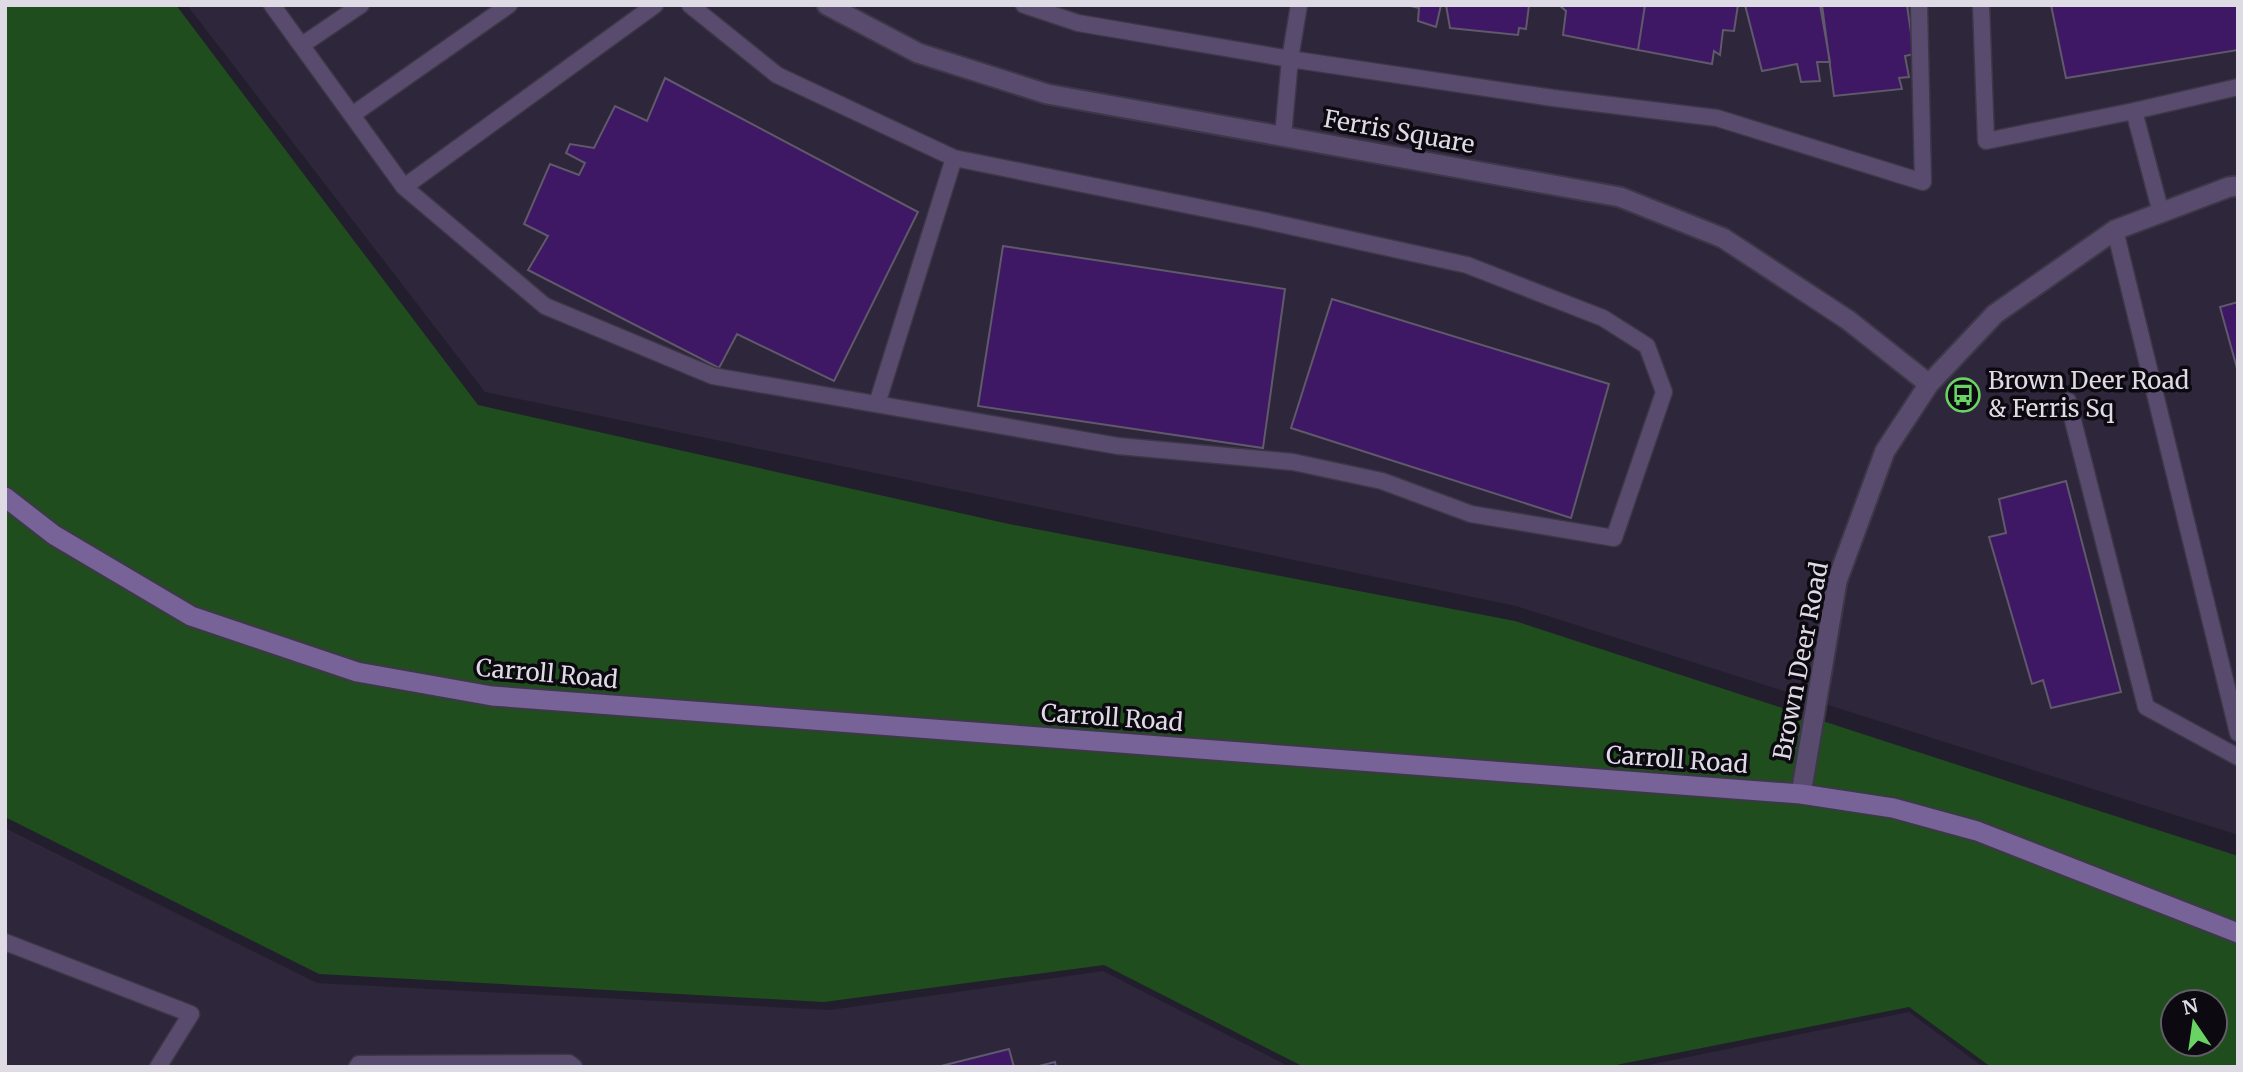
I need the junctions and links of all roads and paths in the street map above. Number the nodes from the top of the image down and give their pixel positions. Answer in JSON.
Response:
{"nodes":[{"id":1,"x":272,"y":5,"type":"edge"},
{"id":2,"x":361,"y":5,"type":"edge"},
{"id":3,"x":509,"y":5,"type":"edge"},
{"id":4,"x":690,"y":5,"type":"edge"},
{"id":5,"x":827,"y":5,"type":"edge"},
{"id":6,"x":1024,"y":5,"type":"edge"},
{"id":7,"x":1299,"y":5,"type":"edge"},
{"id":8,"x":1919,"y":5,"type":"edge"},
{"id":9,"x":1981,"y":5,"type":"edge"},
{"id":10,"x":644,"y":9,"type":"edge"},
{"id":11,"x":302,"y":46,"type":"junction"},
{"id":12,"x":1290,"y":59,"type":"junction"},
{"id":13,"x":2238,"y":87,"type":"edge"},
{"id":14,"x":2134,"y":111,"type":"junction"},
{"id":15,"x":352,"y":115,"type":"junction"},
{"id":16,"x":1283,"y":136,"type":"junction"},
{"id":17,"x":954,"y":158,"type":"junction"},
{"id":18,"x":2238,"y":186,"type":"edge"},
{"id":19,"x":404,"y":187,"type":"junction"},
{"id":20,"x":2161,"y":213,"type":"junction"},
{"id":21,"x":2115,"y":230,"type":"junction"},
{"id":22,"x":1929,"y":384,"type":"junction"},
{"id":23,"x":2068,"y":401,"type":"dead end"},
{"id":24,"x":877,"y":404,"type":"junction"},
{"id":25,"x":5,"y":497,"type":"edge"},
{"id":26,"x":2238,"y":733,"type":"edge"},
{"id":27,"x":2238,"y":757,"type":"edge"},
{"id":28,"x":1801,"y":794,"type":"junction"},
{"id":29,"x":2238,"y":933,"type":"edge"},
{"id":30,"x":5,"y":942,"type":"edge"},
{"id":31,"x":158,"y":1067,"type":"edge"},
{"id":32,"x":357,"y":1067,"type":"edge"},
{"id":33,"x":574,"y":1067,"type":"edge"}],
"edges":[{"from":1,"to":11,"type":"lane"},
{"from":2,"to":11,"type":"lane"},
{"from":3,"to":15,"type":"lane"},
{"from":4,"to":17,"type":"lane"},
{"from":5,"to":16,"type":"street","name":"Ferris Square"},
{"from":6,"to":12,"type":"lane"},
{"from":7,"to":12,"type":"lane"},
{"from":8,"to":12,"type":"lane"},
{"from":9,"to":14,"type":"lane"},
{"from":10,"to":19,"type":"lane"},
{"from":11,"to":15,"type":"lane"},
{"from":12,"to":16,"type":"lane"},
{"from":13,"to":14,"type":"lane"},
{"from":14,"to":20,"type":"lane"},
{"from":15,"to":19,"type":"lane"},
{"from":16,"to":22,"type":"street","name":"Ferris Square"},
{"from":17,"to":24,"type":"lane"},
{"from":17,"to":24,"type":"lane"},
{"from":18,"to":20,"type":"street","name":"Brown Deer Road"},
{"from":19,"to":24,"type":"lane"},
{"from":20,"to":21,"type":"street","name":"Brown Deer Road"},
{"from":21,"to":22,"type":"street","name":"Brown Deer Road"},
{"from":21,"to":26,"type":"lane"},
{"from":22,"to":28,"type":"street","name":"Brown Deer Road"},
{"from":23,"to":27,"type":"lane"},
{"from":25,"to":28,"type":"main road","name":"Carroll Road"},
{"from":28,"to":29,"type":"main road","name":"Carroll Road"},
{"from":30,"to":31,"type":"lane"},
{"from":32,"to":33,"type":"lane"}]}
